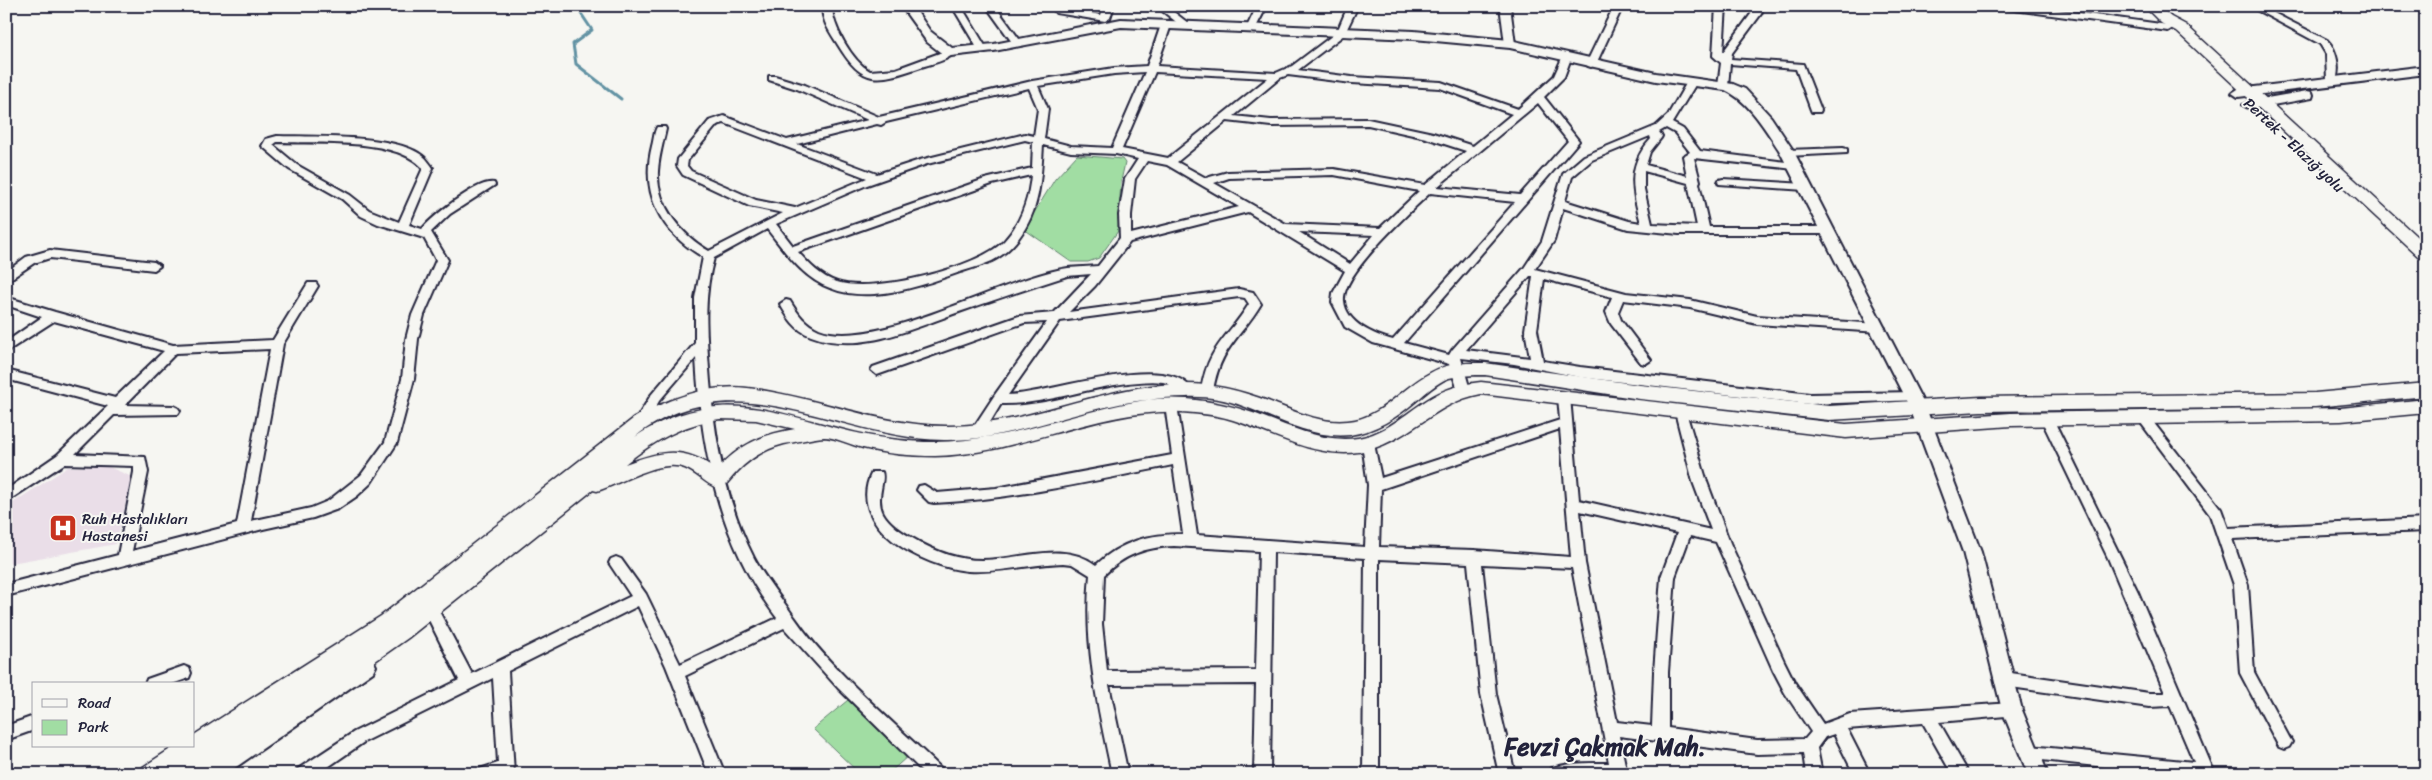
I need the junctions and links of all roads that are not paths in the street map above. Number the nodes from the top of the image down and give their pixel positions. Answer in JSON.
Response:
{"nodes":[{"id":1,"x":827,"y":6,"type":"edge"},
{"id":2,"x":906,"y":6,"type":"edge"},
{"id":3,"x":956,"y":6,"type":"edge"},
{"id":4,"x":990,"y":6,"type":"edge"},
{"id":5,"x":1055,"y":6,"type":"edge"},
{"id":6,"x":1109,"y":6,"type":"edge"},
{"id":7,"x":1160,"y":6,"type":"edge"},
{"id":8,"x":1262,"y":6,"type":"edge"},
{"id":9,"x":1354,"y":6,"type":"edge"},
{"id":10,"x":1505,"y":6,"type":"edge"},
{"id":11,"x":1619,"y":6,"type":"edge"},
{"id":12,"x":1721,"y":6,"type":"edge"},
{"id":13,"x":1759,"y":6,"type":"edge"},
{"id":14,"x":2007,"y":6,"type":"edge"},
{"id":15,"x":2150,"y":6,"type":"edge"},
{"id":16,"x":2253,"y":6,"type":"edge"},
{"id":17,"x":1107,"y":21,"type":"junction"},
{"id":18,"x":2167,"y":24,"type":"junction"},
{"id":19,"x":1166,"y":25,"type":"junction"},
{"id":20,"x":1187,"y":26,"type":"junction"},
{"id":21,"x":1251,"y":29,"type":"junction"},
{"id":22,"x":1341,"y":33,"type":"junction"},
{"id":23,"x":1018,"y":43,"type":"junction"},
{"id":24,"x":1510,"y":44,"type":"junction"},
{"id":25,"x":982,"y":49,"type":"junction"},
{"id":26,"x":951,"y":52,"type":"junction"},
{"id":27,"x":1566,"y":58,"type":"junction"},
{"id":28,"x":1724,"y":61,"type":"junction"},
{"id":29,"x":1591,"y":64,"type":"junction"},
{"id":30,"x":1151,"y":69,"type":"junction"},
{"id":31,"x":2426,"y":70,"type":"edge"},
{"id":32,"x":1289,"y":72,"type":"junction"},
{"id":33,"x":1277,"y":76,"type":"junction"},
{"id":34,"x":772,"y":78,"type":"dead end"},
{"id":35,"x":2426,"y":79,"type":"edge"},
{"id":36,"x":2332,"y":81,"type":"junction"},
{"id":37,"x":1692,"y":82,"type":"junction"},
{"id":38,"x":1032,"y":84,"type":"junction"},
{"id":39,"x":1723,"y":86,"type":"junction"},
{"id":40,"x":1539,"y":96,"type":"junction"},
{"id":41,"x":2251,"y":98,"type":"junction"},
{"id":42,"x":1816,"y":110,"type":"dead end"},
{"id":43,"x":1519,"y":113,"type":"junction"},
{"id":44,"x":1225,"y":118,"type":"junction"},
{"id":45,"x":881,"y":122,"type":"junction"},
{"id":46,"x":1665,"y":123,"type":"junction"},
{"id":47,"x":661,"y":129,"type":"dead end"},
{"id":48,"x":1651,"y":131,"type":"junction"},
{"id":49,"x":1038,"y":140,"type":"junction"},
{"id":50,"x":786,"y":143,"type":"junction"},
{"id":51,"x":1473,"y":150,"type":"junction"},
{"id":52,"x":1116,"y":151,"type":"junction"},
{"id":53,"x":1843,"y":151,"type":"dead end"},
{"id":54,"x":1787,"y":153,"type":"junction"},
{"id":55,"x":1697,"y":154,"type":"junction"},
{"id":56,"x":1144,"y":157,"type":"junction"},
{"id":57,"x":1170,"y":162,"type":"junction"},
{"id":58,"x":1794,"y":166,"type":"junction"},
{"id":59,"x":1640,"y":167,"type":"junction"},
{"id":60,"x":1037,"y":170,"type":"junction"},
{"id":61,"x":877,"y":178,"type":"junction"},
{"id":62,"x":1695,"y":181,"type":"junction"},
{"id":63,"x":1205,"y":182,"type":"junction"},
{"id":64,"x":1723,"y":182,"type":"dead end"},
{"id":65,"x":490,"y":185,"type":"dead end"},
{"id":66,"x":1806,"y":187,"type":"junction"},
{"id":67,"x":1427,"y":189,"type":"junction"},
{"id":68,"x":1524,"y":199,"type":"junction"},
{"id":69,"x":1559,"y":203,"type":"junction"},
{"id":70,"x":1249,"y":208,"type":"junction"},
{"id":71,"x":796,"y":212,"type":"junction"},
{"id":72,"x":769,"y":223,"type":"junction"},
{"id":73,"x":403,"y":226,"type":"junction"},
{"id":74,"x":1647,"y":226,"type":"junction"},
{"id":75,"x":1284,"y":228,"type":"junction"},
{"id":76,"x":1704,"y":230,"type":"junction"},
{"id":77,"x":1828,"y":231,"type":"junction"},
{"id":78,"x":1383,"y":232,"type":"junction"},
{"id":79,"x":424,"y":234,"type":"junction"},
{"id":80,"x":1126,"y":239,"type":"junction"},
{"id":81,"x":790,"y":252,"type":"junction"},
{"id":82,"x":2426,"y":254,"type":"edge"},
{"id":83,"x":709,"y":256,"type":"junction"},
{"id":84,"x":154,"y":266,"type":"dead end"},
{"id":85,"x":2426,"y":268,"type":"edge"},
{"id":86,"x":1101,"y":270,"type":"junction"},
{"id":87,"x":1351,"y":270,"type":"junction"},
{"id":88,"x":1534,"y":273,"type":"junction"},
{"id":89,"x":6,"y":278,"type":"edge"},
{"id":90,"x":312,"y":286,"type":"dead end"},
{"id":91,"x":1619,"y":295,"type":"junction"},
{"id":92,"x":6,"y":301,"type":"edge"},
{"id":93,"x":786,"y":304,"type":"dead end"},
{"id":94,"x":52,"y":316,"type":"junction"},
{"id":95,"x":1055,"y":319,"type":"junction"},
{"id":96,"x":1879,"y":328,"type":"junction"},
{"id":97,"x":702,"y":343,"type":"junction"},
{"id":98,"x":277,"y":344,"type":"junction"},
{"id":99,"x":1395,"y":345,"type":"junction"},
{"id":100,"x":6,"y":348,"type":"edge"},
{"id":101,"x":173,"y":348,"type":"junction"},
{"id":102,"x":1645,"y":360,"type":"dead end"},
{"id":103,"x":1456,"y":361,"type":"junction"},
{"id":104,"x":1537,"y":364,"type":"junction"},
{"id":105,"x":877,"y":370,"type":"dead end"},
{"id":106,"x":6,"y":374,"type":"edge"},
{"id":107,"x":2426,"y":389,"type":"edge"},
{"id":108,"x":1186,"y":390,"type":"junction"},
{"id":109,"x":1464,"y":390,"type":"junction"},
{"id":110,"x":1207,"y":391,"type":"junction"},
{"id":111,"x":1564,"y":397,"type":"junction"},
{"id":112,"x":998,"y":399,"type":"junction"},
{"id":113,"x":1916,"y":402,"type":"junction"},
{"id":114,"x":705,"y":405,"type":"junction"},
{"id":115,"x":1171,"y":405,"type":"junction"},
{"id":116,"x":2426,"y":406,"type":"edge"},
{"id":117,"x":115,"y":407,"type":"junction"},
{"id":118,"x":174,"y":411,"type":"dead end"},
{"id":119,"x":1681,"y":412,"type":"junction"},
{"id":120,"x":2142,"y":416,"type":"junction"},
{"id":121,"x":2048,"y":419,"type":"junction"},
{"id":122,"x":640,"y":423,"type":"junction"},
{"id":123,"x":1565,"y":423,"type":"junction"},
{"id":124,"x":1925,"y":427,"type":"junction"},
{"id":125,"x":826,"y":430,"type":"junction"},
{"id":126,"x":978,"y":431,"type":"junction"},
{"id":127,"x":1368,"y":444,"type":"junction"},
{"id":128,"x":62,"y":459,"type":"junction"},
{"id":129,"x":1180,"y":459,"type":"junction"},
{"id":130,"x":877,"y":476,"type":"dead end"},
{"id":131,"x":718,"y":481,"type":"junction"},
{"id":132,"x":1376,"y":485,"type":"junction"},
{"id":133,"x":924,"y":490,"type":"dead end"},
{"id":134,"x":578,"y":492,"type":"junction"},
{"id":135,"x":6,"y":497,"type":"edge"},
{"id":136,"x":1573,"y":504,"type":"junction"},
{"id":137,"x":2426,"y":525,"type":"edge"},
{"id":138,"x":243,"y":528,"type":"junction"},
{"id":139,"x":1685,"y":530,"type":"junction"},
{"id":140,"x":2223,"y":534,"type":"junction"},
{"id":141,"x":1721,"y":538,"type":"junction"},
{"id":142,"x":1190,"y":541,"type":"junction"},
{"id":143,"x":1266,"y":547,"type":"junction"},
{"id":144,"x":1372,"y":553,"type":"junction"},
{"id":145,"x":1474,"y":556,"type":"junction"},
{"id":146,"x":124,"y":558,"type":"junction"},
{"id":147,"x":616,"y":562,"type":"dead end"},
{"id":148,"x":1578,"y":563,"type":"junction"},
{"id":149,"x":1097,"y":573,"type":"junction"},
{"id":150,"x":6,"y":590,"type":"edge"},
{"id":151,"x":641,"y":598,"type":"junction"},
{"id":152,"x":429,"y":607,"type":"junction"},
{"id":153,"x":788,"y":619,"type":"junction"},
{"id":154,"x":500,"y":666,"type":"junction"},
{"id":155,"x":676,"y":672,"type":"junction"},
{"id":156,"x":184,"y":673,"type":"dead end"},
{"id":157,"x":1264,"y":677,"type":"junction"},
{"id":158,"x":1100,"y":678,"type":"junction"},
{"id":159,"x":2004,"y":679,"type":"junction"},
{"id":160,"x":158,"y":682,"type":"edge"},
{"id":161,"x":468,"y":682,"type":"junction"},
{"id":162,"x":2175,"y":699,"type":"junction"},
{"id":163,"x":2012,"y":710,"type":"junction"},
{"id":164,"x":1927,"y":715,"type":"junction"},
{"id":165,"x":32,"y":724,"type":"edge"},
{"id":166,"x":1837,"y":726,"type":"junction"},
{"id":167,"x":1610,"y":728,"type":"junction"},
{"id":168,"x":6,"y":732,"type":"edge"},
{"id":169,"x":1820,"y":732,"type":"junction"},
{"id":170,"x":1660,"y":734,"type":"junction"},
{"id":171,"x":2284,"y":742,"type":"dead end"},
{"id":172,"x":195,"y":746,"type":"edge"},
{"id":173,"x":1809,"y":746,"type":"junction"},
{"id":174,"x":192,"y":748,"type":"edge"},
{"id":175,"x":2030,"y":753,"type":"junction"},
{"id":176,"x":321,"y":768,"type":"edge"},
{"id":177,"x":506,"y":770,"type":"edge"},
{"id":178,"x":1619,"y":772,"type":"edge"},
{"id":179,"x":2206,"y":772,"type":"edge"},
{"id":180,"x":151,"y":774,"type":"edge"},
{"id":181,"x":181,"y":774,"type":"edge"},
{"id":182,"x":209,"y":774,"type":"edge"},
{"id":183,"x":304,"y":774,"type":"edge"},
{"id":184,"x":486,"y":774,"type":"edge"},
{"id":185,"x":717,"y":774,"type":"edge"},
{"id":186,"x":936,"y":774,"type":"edge"},
{"id":187,"x":1120,"y":774,"type":"edge"},
{"id":188,"x":1262,"y":774,"type":"edge"},
{"id":189,"x":1371,"y":774,"type":"edge"},
{"id":190,"x":1507,"y":774,"type":"edge"},
{"id":191,"x":1556,"y":774,"type":"edge"},
{"id":192,"x":1814,"y":774,"type":"edge"},
{"id":193,"x":1862,"y":774,"type":"edge"},
{"id":194,"x":1961,"y":774,"type":"edge"},
{"id":195,"x":2038,"y":774,"type":"edge"}],
"edges":[{"from":1,"to":26,"type":"street"},
{"from":2,"to":26,"type":"street"},
{"from":3,"to":25,"type":"street"},
{"from":4,"to":23,"type":"street"},
{"from":5,"to":17,"type":"street"},
{"from":6,"to":17,"type":"street"},
{"from":7,"to":20,"type":"street"},
{"from":8,"to":21,"type":"street"},
{"from":9,"to":22,"type":"street"},
{"from":10,"to":24,"type":"street"},
{"from":11,"to":29,"type":"street"},
{"from":12,"to":28,"type":"street"},
{"from":13,"to":28,"type":"street"},
{"from":14,"to":18,"type":"street"},
{"from":15,"to":18,"type":"main road","name":"Pertek - Elazığ yolu"},
{"from":16,"to":36,"type":"street"},
{"from":17,"to":19,"type":"street"},
{"from":17,"to":23,"type":"street"},
{"from":18,"to":41,"type":"main road","name":"Pertek - Elazığ yolu"},
{"from":19,"to":20,"type":"street"},
{"from":19,"to":30,"type":"street"},
{"from":20,"to":21,"type":"street"},
{"from":21,"to":22,"type":"street"},
{"from":22,"to":24,"type":"street"},
{"from":22,"to":32,"type":"street"},
{"from":23,"to":25,"type":"street"},
{"from":24,"to":27,"type":"street"},
{"from":25,"to":26,"type":"street"},
{"from":27,"to":29,"type":"street"},
{"from":27,"to":40,"type":"street"},
{"from":28,"to":39,"type":"street"},
{"from":28,"to":42,"type":"street"},
{"from":29,"to":37,"type":"street"},
{"from":30,"to":33,"type":"street"},
{"from":30,"to":38,"type":"street"},
{"from":30,"to":52,"type":"street"},
{"from":31,"to":36,"type":"street"},
{"from":32,"to":33,"type":"street"},
{"from":32,"to":43,"type":"street"},
{"from":33,"to":44,"type":"street"},
{"from":34,"to":45,"type":"street"},
{"from":35,"to":41,"type":"street"},
{"from":36,"to":41,"type":"street"},
{"from":37,"to":39,"type":"street"},
{"from":37,"to":46,"type":"street"},
{"from":38,"to":45,"type":"street"},
{"from":38,"to":49,"type":"street"},
{"from":39,"to":54,"type":"street"},
{"from":40,"to":43,"type":"street"},
{"from":40,"to":68,"type":"street"},
{"from":41,"to":82,"type":"main road","name":"Pertek - Elazığ yolu"},
{"from":41,"to":85,"type":"main road","name":"Pertek - Elazığ yolu"},
{"from":43,"to":51,"type":"street"},
{"from":44,"to":51,"type":"street"},
{"from":44,"to":57,"type":"street"},
{"from":45,"to":50,"type":"street"},
{"from":46,"to":48,"type":"street"},
{"from":46,"to":55,"type":"street"},
{"from":47,"to":83,"type":"street"},
{"from":48,"to":59,"type":"street"},
{"from":48,"to":69,"type":"street"},
{"from":49,"to":52,"type":"street"},
{"from":49,"to":60,"type":"street"},
{"from":49,"to":61,"type":"street"},
{"from":50,"to":61,"type":"street"},
{"from":50,"to":71,"type":"street"},
{"from":51,"to":67,"type":"street"},
{"from":52,"to":56,"type":"street"},
{"from":53,"to":54,"type":"street"},
{"from":54,"to":58,"type":"street"},
{"from":55,"to":58,"type":"street"},
{"from":55,"to":62,"type":"street"},
{"from":56,"to":57,"type":"street"},
{"from":56,"to":80,"type":"street"},
{"from":57,"to":63,"type":"street"},
{"from":58,"to":66,"type":"street"},
{"from":59,"to":62,"type":"street"},
{"from":59,"to":74,"type":"street"},
{"from":60,"to":81,"type":"street"},
{"from":60,"to":81,"type":"street"},
{"from":61,"to":71,"type":"street"},
{"from":62,"to":76,"type":"street"},
{"from":63,"to":67,"type":"street"},
{"from":63,"to":70,"type":"street"},
{"from":64,"to":66,"type":"street"},
{"from":65,"to":79,"type":"street"},
{"from":66,"to":77,"type":"street"},
{"from":67,"to":68,"type":"street"},
{"from":67,"to":78,"type":"street"},
{"from":68,"to":99,"type":"street"},
{"from":69,"to":74,"type":"street"},
{"from":69,"to":88,"type":"street"},
{"from":70,"to":75,"type":"street"},
{"from":70,"to":80,"type":"street"},
{"from":71,"to":72,"type":"street"},
{"from":72,"to":81,"type":"street"},
{"from":72,"to":83,"type":"street"},
{"from":73,"to":73,"type":"street"},
{"from":73,"to":79,"type":"street"},
{"from":74,"to":76,"type":"street"},
{"from":75,"to":78,"type":"street"},
{"from":75,"to":87,"type":"street"},
{"from":76,"to":77,"type":"street"},
{"from":77,"to":96,"type":"street"},
{"from":78,"to":87,"type":"street"},
{"from":79,"to":138,"type":"street"},
{"from":80,"to":86,"type":"street"},
{"from":83,"to":97,"type":"street"},
{"from":84,"to":89,"type":"street"},
{"from":86,"to":93,"type":"street"},
{"from":86,"to":95,"type":"street"},
{"from":87,"to":99,"type":"street"},
{"from":88,"to":91,"type":"street"},
{"from":88,"to":103,"type":"street"},
{"from":88,"to":104,"type":"street"},
{"from":90,"to":98,"type":"street"},
{"from":91,"to":96,"type":"street"},
{"from":91,"to":102,"type":"street"},
{"from":92,"to":94,"type":"street"},
{"from":94,"to":100,"type":"street"},
{"from":94,"to":101,"type":"street"},
{"from":95,"to":105,"type":"street"},
{"from":95,"to":110,"type":"street"},
{"from":95,"to":112,"type":"street"},
{"from":96,"to":113,"type":"street"},
{"from":97,"to":114,"type":"street"},
{"from":97,"to":122,"type":"street"},
{"from":98,"to":101,"type":"street"},
{"from":98,"to":138,"type":"street"},
{"from":99,"to":103,"type":"street"},
{"from":101,"to":117,"type":"street"},
{"from":103,"to":104,"type":"street"},
{"from":103,"to":109,"type":"street"},
{"from":103,"to":110,"type":"main road"},
{"from":103,"to":113,"type":"main road"},
{"from":104,"to":113,"type":"street"},
{"from":106,"to":117,"type":"street"},
{"from":107,"to":113,"type":"main road"},
{"from":108,"to":110,"type":"main road"},
{"from":108,"to":112,"type":"street"},
{"from":108,"to":126,"type":"main road"},
{"from":109,"to":111,"type":"main road"},
{"from":109,"to":127,"type":"main road"},
{"from":111,"to":119,"type":"main road"},
{"from":111,"to":123,"type":"street"},
{"from":112,"to":126,"type":"street"},
{"from":113,"to":124,"type":"street"},
{"from":114,"to":122,"type":"main road"},
{"from":114,"to":125,"type":"main road"},
{"from":114,"to":126,"type":"main road"},
{"from":114,"to":131,"type":"street"},
{"from":114,"to":134,"type":"main road"},
{"from":115,"to":125,"type":"main road"},
{"from":115,"to":127,"type":"main road"},
{"from":115,"to":129,"type":"street"},
{"from":116,"to":120,"type":"main road"},
{"from":117,"to":118,"type":"street"},
{"from":117,"to":128,"type":"street"},
{"from":119,"to":124,"type":"main road"},
{"from":119,"to":141,"type":"street"},
{"from":120,"to":121,"type":"main road"},
{"from":120,"to":140,"type":"street"},
{"from":121,"to":124,"type":"main road"},
{"from":121,"to":162,"type":"street"},
{"from":122,"to":152,"type":"main road"},
{"from":123,"to":132,"type":"street"},
{"from":123,"to":136,"type":"street"},
{"from":124,"to":159,"type":"street"},
{"from":125,"to":131,"type":"main road"},
{"from":127,"to":132,"type":"street"},
{"from":128,"to":135,"type":"street"},
{"from":128,"to":146,"type":"street"},
{"from":129,"to":133,"type":"street"},
{"from":129,"to":142,"type":"street"},
{"from":130,"to":149,"type":"street"},
{"from":131,"to":134,"type":"main road"},
{"from":131,"to":153,"type":"street"},
{"from":132,"to":144,"type":"street"},
{"from":134,"to":152,"type":"main road"},
{"from":136,"to":139,"type":"street"},
{"from":136,"to":148,"type":"street"},
{"from":137,"to":140,"type":"street"},
{"from":138,"to":146,"type":"street"},
{"from":139,"to":141,"type":"street"},
{"from":139,"to":170,"type":"street"},
{"from":140,"to":171,"type":"street"},
{"from":141,"to":169,"type":"street"},
{"from":142,"to":143,"type":"street"},
{"from":142,"to":149,"type":"street"},
{"from":143,"to":144,"type":"street"},
{"from":143,"to":157,"type":"street"},
{"from":144,"to":145,"type":"street"},
{"from":144,"to":189,"type":"street"},
{"from":145,"to":148,"type":"street"},
{"from":145,"to":190,"type":"street"},
{"from":146,"to":150,"type":"street"},
{"from":147,"to":151,"type":"street"},
{"from":148,"to":167,"type":"street"},
{"from":149,"to":158,"type":"street"},
{"from":151,"to":154,"type":"street"},
{"from":151,"to":155,"type":"street"},
{"from":152,"to":161,"type":"street"},
{"from":152,"to":172,"type":"main road"},
{"from":152,"to":181,"type":"main road"},
{"from":152,"to":182,"type":"street"},
{"from":153,"to":155,"type":"street"},
{"from":153,"to":186,"type":"street"},
{"from":154,"to":161,"type":"street"},
{"from":154,"to":177,"type":"street"},
{"from":155,"to":185,"type":"street"},
{"from":156,"to":160,"type":"street"},
{"from":157,"to":158,"type":"street"},
{"from":157,"to":188,"type":"street"},
{"from":158,"to":187,"type":"street"},
{"from":159,"to":162,"type":"street"},
{"from":159,"to":163,"type":"street"},
{"from":161,"to":176,"type":"street"},
{"from":162,"to":179,"type":"street"},
{"from":163,"to":164,"type":"street"},
{"from":163,"to":175,"type":"street"},
{"from":164,"to":166,"type":"street"},
{"from":164,"to":194,"type":"street"},
{"from":165,"to":168,"type":"street"},
{"from":166,"to":169,"type":"street"},
{"from":166,"to":193,"type":"street"},
{"from":167,"to":170,"type":"street"},
{"from":167,"to":178,"type":"street"},
{"from":169,"to":173,"type":"street"},
{"from":170,"to":173,"type":"street"},
{"from":173,"to":192,"type":"street"},
{"from":174,"to":180,"type":"main road"},
{"from":175,"to":179,"type":"street"},
{"from":175,"to":195,"type":"street"},
{"from":176,"to":183,"type":"street"},
{"from":177,"to":184,"type":"street"},
{"from":178,"to":191,"type":"street"}]}
